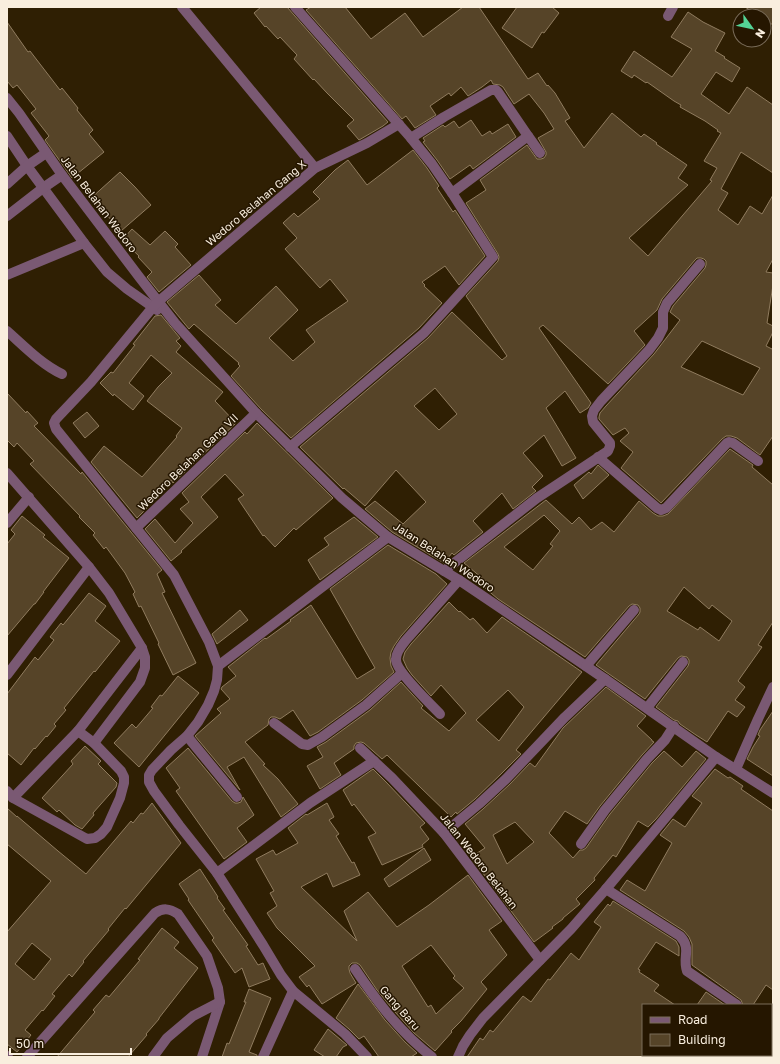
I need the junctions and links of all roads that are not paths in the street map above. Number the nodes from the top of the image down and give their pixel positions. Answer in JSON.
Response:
{"nodes":[{"id":1,"x":182,"y":7,"type":"edge"},
{"id":2,"x":295,"y":7,"type":"edge"},
{"id":3,"x":7,"y":98,"type":"edge"},
{"id":4,"x":399,"y":124,"type":"junction"},
{"id":5,"x":7,"y":136,"type":"edge"},
{"id":6,"x":528,"y":136,"type":"junction"},
{"id":7,"x":411,"y":138,"type":"junction"},
{"id":8,"x":540,"y":152,"type":"dead end"},
{"id":9,"x":46,"y":153,"type":"junction"},
{"id":10,"x":27,"y":166,"type":"junction"},
{"id":11,"x":315,"y":168,"type":"junction"},
{"id":12,"x":62,"y":175,"type":"junction"},
{"id":13,"x":7,"y":184,"type":"edge"},
{"id":14,"x":43,"y":188,"type":"junction"},
{"id":15,"x":452,"y":193,"type":"junction"},
{"id":16,"x":7,"y":216,"type":"edge"},
{"id":17,"x":84,"y":243,"type":"junction"},
{"id":18,"x":700,"y":264,"type":"dead end"},
{"id":19,"x":7,"y":275,"type":"edge"},
{"id":20,"x":140,"y":278,"type":"junction"},
{"id":21,"x":128,"y":289,"type":"junction"},
{"id":22,"x":156,"y":304,"type":"junction"},
{"id":23,"x":7,"y":331,"type":"edge"},
{"id":24,"x":62,"y":374,"type":"dead end"},
{"id":25,"x":256,"y":413,"type":"junction"},
{"id":26,"x":290,"y":447,"type":"junction"},
{"id":27,"x":598,"y":457,"type":"junction"},
{"id":28,"x":758,"y":461,"type":"dead end"},
{"id":29,"x":7,"y":473,"type":"edge"},
{"id":30,"x":29,"y":497,"type":"junction"},
{"id":31,"x":7,"y":523,"type":"edge"},
{"id":32,"x":136,"y":528,"type":"junction"},
{"id":33,"x":388,"y":537,"type":"junction"},
{"id":34,"x":89,"y":567,"type":"junction"},
{"id":35,"x":444,"y":571,"type":"junction"},
{"id":36,"x":459,"y":580,"type":"junction"},
{"id":37,"x":634,"y":610,"type":"dead end"},
{"id":38,"x":142,"y":648,"type":"junction"},
{"id":39,"x":683,"y":662,"type":"dead end"},
{"id":40,"x":218,"y":666,"type":"junction"},
{"id":41,"x":586,"y":666,"type":"junction"},
{"id":42,"x":402,"y":673,"type":"junction"},
{"id":43,"x":7,"y":675,"type":"edge"},
{"id":44,"x":605,"y":679,"type":"junction"},
{"id":45,"x":773,"y":687,"type":"edge"},
{"id":46,"x":647,"y":708,"type":"junction"},
{"id":47,"x":440,"y":714,"type":"dead end"},
{"id":48,"x":274,"y":724,"type":"dead end"},
{"id":49,"x":674,"y":726,"type":"junction"},
{"id":50,"x":78,"y":731,"type":"junction"},
{"id":51,"x":187,"y":736,"type":"junction"},
{"id":52,"x":94,"y":743,"type":"junction"},
{"id":53,"x":360,"y":748,"type":"dead end"},
{"id":54,"x":716,"y":757,"type":"junction"},
{"id":55,"x":374,"y":761,"type":"junction"},
{"id":56,"x":736,"y":769,"type":"junction"},
{"id":57,"x":773,"y":793,"type":"edge"},
{"id":58,"x":10,"y":795,"type":"edge"},
{"id":59,"x":237,"y":797,"type":"dead end"},
{"id":60,"x":444,"y":832,"type":"junction"},
{"id":61,"x":581,"y":844,"type":"dead end"},
{"id":62,"x":217,"y":873,"type":"junction"},
{"id":63,"x":606,"y":889,"type":"junction"},
{"id":64,"x":540,"y":960,"type":"junction"},
{"id":65,"x":355,"y":969,"type":"dead end"},
{"id":66,"x":293,"y":991,"type":"junction"},
{"id":67,"x":220,"y":1002,"type":"junction"},
{"id":68,"x":736,"y":1004,"type":"edge"},
{"id":69,"x":27,"y":1057,"type":"edge"},
{"id":70,"x":153,"y":1057,"type":"edge"},
{"id":71,"x":202,"y":1057,"type":"edge"},
{"id":72,"x":263,"y":1057,"type":"edge"},
{"id":73,"x":367,"y":1057,"type":"edge"},
{"id":74,"x":432,"y":1057,"type":"edge"},
{"id":75,"x":458,"y":1057,"type":"edge"}],
"edges":[{"from":1,"to":11,"type":"street"},
{"from":2,"to":4,"type":"street"},
{"from":3,"to":9,"type":"street","name":"Jalan Belahan Wedoro"},
{"from":4,"to":7,"type":"street"},
{"from":4,"to":11,"type":"street","name":"Wedoro Belahan Gang X"},
{"from":5,"to":10,"type":"street","name":"Jalan Belahan Wedoro"},
{"from":6,"to":7,"type":"street"},
{"from":6,"to":8,"type":"street"},
{"from":6,"to":15,"type":"street"},
{"from":7,"to":15,"type":"street"},
{"from":9,"to":10,"type":"street"},
{"from":9,"to":12,"type":"street","name":"Jalan Belahan Wedoro"},
{"from":10,"to":13,"type":"street"},
{"from":10,"to":14,"type":"street","name":"Jalan Belahan Wedoro"},
{"from":11,"to":22,"type":"street","name":"Wedoro Belahan Gang X"},
{"from":12,"to":14,"type":"street"},
{"from":12,"to":20,"type":"street","name":"Jalan Belahan Wedoro"},
{"from":14,"to":16,"type":"street"},
{"from":14,"to":17,"type":"street","name":"Jalan Belahan Wedoro"},
{"from":15,"to":26,"type":"street"},
{"from":17,"to":19,"type":"street"},
{"from":17,"to":21,"type":"street","name":"Jalan Belahan Wedoro"},
{"from":18,"to":27,"type":"street"},
{"from":20,"to":21,"type":"street"},
{"from":20,"to":22,"type":"street","name":"Jalan Belahan Wedoro"},
{"from":21,"to":22,"type":"street","name":"Jalan Belahan Wedoro"},
{"from":22,"to":25,"type":"street","name":"Jalan Belahan Wedoro"},
{"from":22,"to":32,"type":"street","name":"Wedoro Belahan Gang X"},
{"from":23,"to":24,"type":"street"},
{"from":25,"to":26,"type":"street","name":"Jalan Belahan Wedoro"},
{"from":25,"to":32,"type":"street","name":"Wedoro Belahan Gang VII"},
{"from":26,"to":33,"type":"street","name":"Jalan Belahan Wedoro"},
{"from":27,"to":28,"type":"street"},
{"from":27,"to":35,"type":"street"},
{"from":29,"to":30,"type":"street"},
{"from":30,"to":31,"type":"street"},
{"from":30,"to":34,"type":"street"},
{"from":32,"to":40,"type":"street"},
{"from":33,"to":35,"type":"street","name":"Jalan Belahan Wedoro"},
{"from":33,"to":40,"type":"street"},
{"from":34,"to":38,"type":"street"},
{"from":34,"to":43,"type":"street"},
{"from":35,"to":36,"type":"street","name":"Jalan Belahan Wedoro"},
{"from":36,"to":41,"type":"street","name":"Jalan Belahan Wedoro"},
{"from":36,"to":42,"type":"street"},
{"from":37,"to":41,"type":"street"},
{"from":38,"to":50,"type":"street"},
{"from":38,"to":52,"type":"street"},
{"from":39,"to":46,"type":"street"},
{"from":40,"to":51,"type":"street"},
{"from":41,"to":44,"type":"street","name":"Jalan Belahan Wedoro"},
{"from":42,"to":47,"type":"street"},
{"from":42,"to":48,"type":"street"},
{"from":44,"to":46,"type":"street","name":"Jalan Belahan Wedoro"},
{"from":44,"to":60,"type":"street"},
{"from":45,"to":56,"type":"street"},
{"from":46,"to":49,"type":"street","name":"Jalan Belahan Wedoro"},
{"from":49,"to":54,"type":"street","name":"Jalan Belahan Wedoro"},
{"from":49,"to":61,"type":"street"},
{"from":50,"to":52,"type":"street"},
{"from":50,"to":58,"type":"street"},
{"from":51,"to":59,"type":"street"},
{"from":51,"to":62,"type":"street"},
{"from":52,"to":58,"type":"street"},
{"from":53,"to":55,"type":"street","name":"Jalan Wedoro Belahan"},
{"from":54,"to":56,"type":"street","name":"Jalan Belahan Wedoro"},
{"from":54,"to":63,"type":"street"},
{"from":55,"to":60,"type":"street","name":"Jalan Wedoro Belahan"},
{"from":55,"to":62,"type":"street"},
{"from":56,"to":57,"type":"street","name":"Jalan Belahan Wedoro"},
{"from":60,"to":64,"type":"street","name":"Jalan Wedoro Belahan"},
{"from":62,"to":66,"type":"street"},
{"from":63,"to":64,"type":"street"},
{"from":63,"to":68,"type":"street"},
{"from":64,"to":75,"type":"street"},
{"from":65,"to":74,"type":"street","name":"Gang Baru"},
{"from":66,"to":72,"type":"street"},
{"from":66,"to":73,"type":"street"},
{"from":67,"to":69,"type":"street"},
{"from":67,"to":70,"type":"street"},
{"from":67,"to":71,"type":"street"}]}
